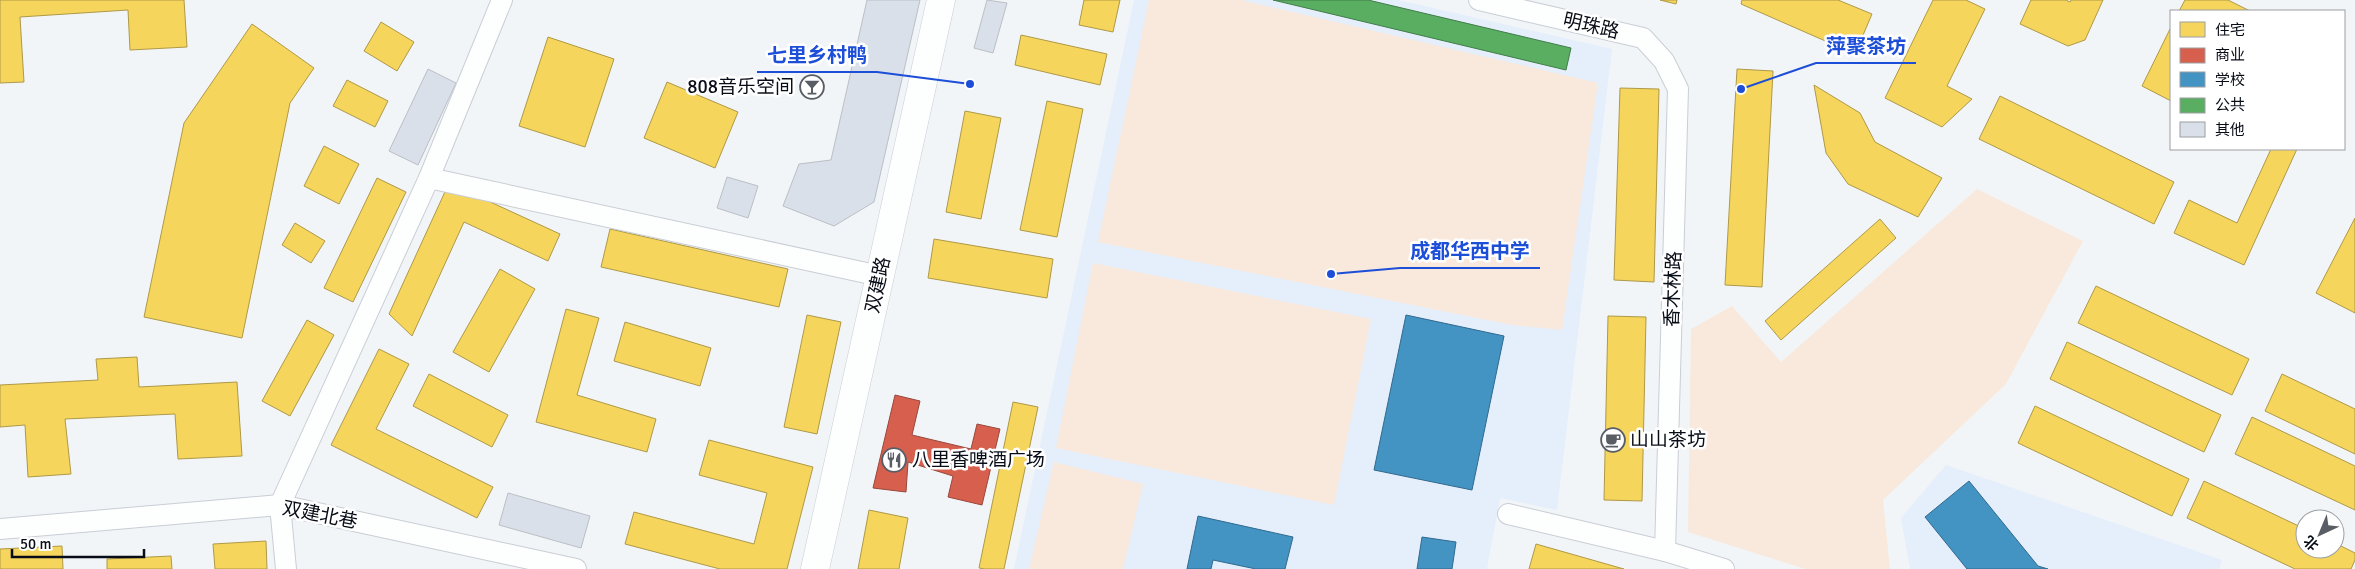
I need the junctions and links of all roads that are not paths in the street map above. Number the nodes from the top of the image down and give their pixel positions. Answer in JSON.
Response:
{"nodes":[{"id":1,"x":502,"y":0,"type":"edge"},
{"id":2,"x":942,"y":0,"type":"edge"},
{"id":3,"x":1479,"y":0,"type":"edge"},
{"id":4,"x":1643,"y":38,"type":"joint"},
{"id":5,"x":429,"y":178,"type":"junction"},
{"id":6,"x":880,"y":276,"type":"junction"},
{"id":7,"x":280,"y":505,"type":"junction"},
{"id":8,"x":1508,"y":514,"type":"dead end"},
{"id":9,"x":0,"y":529,"type":"edge"},
{"id":10,"x":1665,"y":550,"type":"junction"},
{"id":11,"x":286,"y":569,"type":"edge"},
{"id":12,"x":576,"y":569,"type":"edge"},
{"id":13,"x":815,"y":569,"type":"edge"},
{"id":14,"x":1724,"y":569,"type":"edge"}],
"edges":[{"from":1,"to":5,"type":"street"},
{"from":2,"to":6,"type":"street","name":"双建路"},
{"from":3,"to":4,"type":"street","name":"明珠路"},
{"from":4,"to":10,"type":"street","name":"香木林路"},
{"from":5,"to":6,"type":"street"},
{"from":5,"to":7,"type":"street"},
{"from":6,"to":13,"type":"street","name":"双建路"},
{"from":7,"to":9,"type":"street","name":"双建北巷"},
{"from":7,"to":11,"type":"street"},
{"from":7,"to":12,"type":"street","name":"双建北巷"},
{"from":8,"to":10,"type":"street"},
{"from":10,"to":14,"type":"street"}]}
